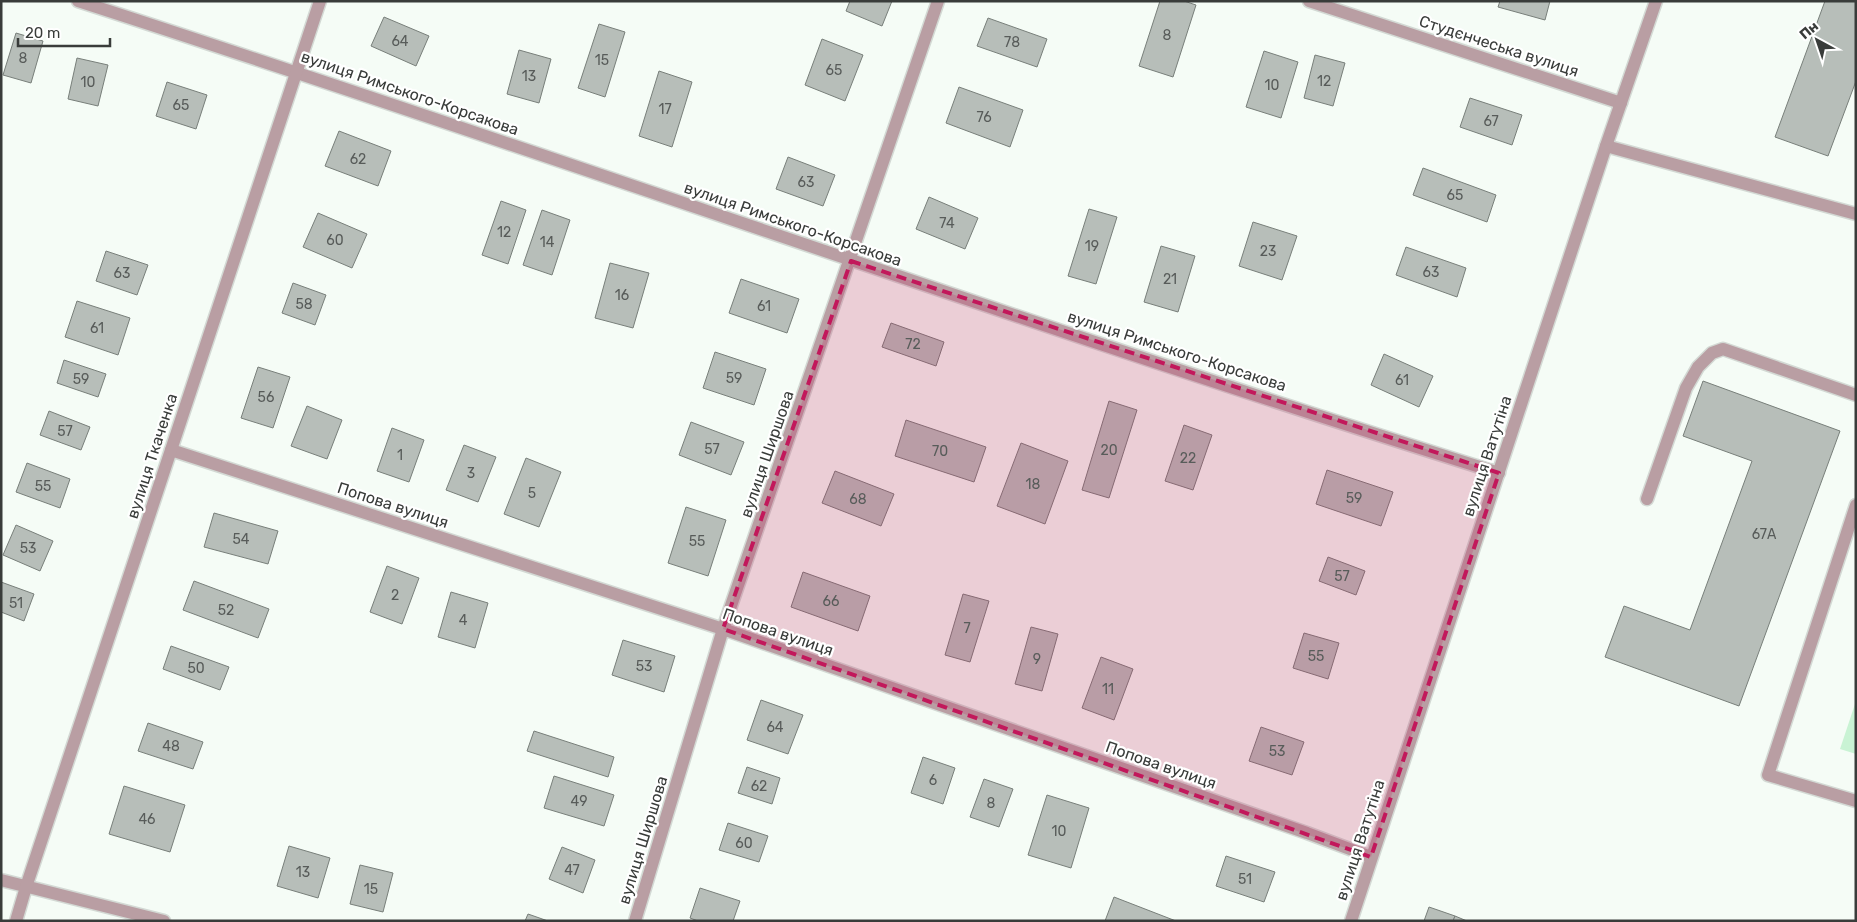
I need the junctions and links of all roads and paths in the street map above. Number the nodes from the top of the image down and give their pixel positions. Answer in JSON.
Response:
{"nodes":[{"id":1,"x":78,"y":1,"type":"edge"},
{"id":2,"x":320,"y":1,"type":"edge"},
{"id":3,"x":938,"y":1,"type":"edge"},
{"id":4,"x":1309,"y":1,"type":"edge"},
{"id":5,"x":1656,"y":1,"type":"edge"},
{"id":6,"x":296,"y":71,"type":"junction"},
{"id":7,"x":1621,"y":103,"type":"junction"},
{"id":8,"x":1606,"y":146,"type":"junction"},
{"id":9,"x":1856,"y":214,"type":"edge"},
{"id":10,"x":851,"y":261,"type":"junction"},
{"id":11,"x":1856,"y":395,"type":"edge"},
{"id":12,"x":171,"y":450,"type":"junction"},
{"id":13,"x":1499,"y":473,"type":"junction"},
{"id":14,"x":1647,"y":499,"type":"dead end"},
{"id":15,"x":1856,"y":505,"type":"edge"},
{"id":16,"x":723,"y":629,"type":"junction"},
{"id":17,"x":1856,"y":801,"type":"edge"},
{"id":18,"x":1371,"y":857,"type":"junction"},
{"id":19,"x":1,"y":880,"type":"edge"},
{"id":20,"x":26,"y":887,"type":"junction"},
{"id":21,"x":16,"y":921,"type":"edge"},
{"id":22,"x":164,"y":921,"type":"edge"},
{"id":23,"x":635,"y":921,"type":"edge"},
{"id":24,"x":1351,"y":921,"type":"edge"}],
"edges":[{"from":1,"to":6,"type":"street","name":"вулиця Римського-Корсакова"},
{"from":2,"to":6,"type":"street","name":"вулиця Ткаченка"},
{"from":3,"to":10,"type":"street","name":"вулиця Ширшова"},
{"from":4,"to":7,"type":"street","name":"Студєнчеська вулиця"},
{"from":5,"to":7,"type":"street","name":"вулиця Ватутіна"},
{"from":6,"to":10,"type":"street","name":"вулиця Римського-Корсакова"},
{"from":6,"to":12,"type":"street","name":"вулиця Ткаченка"},
{"from":7,"to":8,"type":"street","name":"вулиця Ватутіна"},
{"from":8,"to":9,"type":"street"},
{"from":8,"to":13,"type":"street","name":"вулиця Ватутіна"},
{"from":10,"to":13,"type":"street","name":"вулиця Римського-Корсакова"},
{"from":10,"to":16,"type":"street","name":"вулиця Ширшова"},
{"from":11,"to":14,"type":"street"},
{"from":12,"to":16,"type":"street","name":"Попова вулиця"},
{"from":12,"to":20,"type":"street","name":"вулиця Ткаченка"},
{"from":13,"to":18,"type":"street","name":"вулиця Ватутіна"},
{"from":15,"to":17,"type":"street"},
{"from":16,"to":18,"type":"street","name":"Попова вулиця"},
{"from":16,"to":23,"type":"street","name":"вулиця Ширшова"},
{"from":18,"to":24,"type":"street","name":"вулиця Ватутіна"},
{"from":19,"to":20,"type":"street"},
{"from":20,"to":21,"type":"street","name":"вулиця Ткаченка"},
{"from":20,"to":22,"type":"street"}]}
